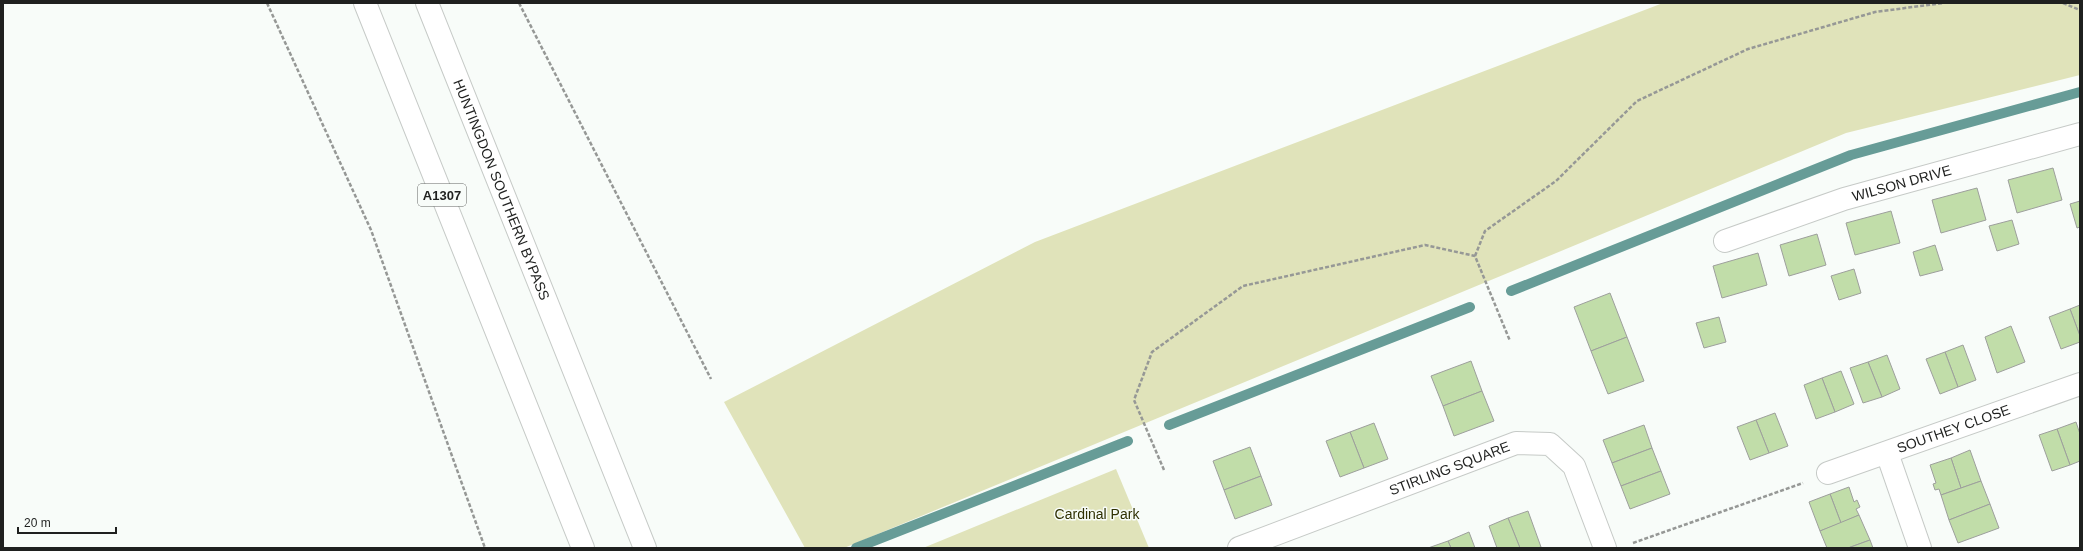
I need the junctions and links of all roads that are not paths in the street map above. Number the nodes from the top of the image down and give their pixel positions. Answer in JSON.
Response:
{"nodes":[{"id":1,"x":365,"y":3,"type":"edge"},
{"id":2,"x":427,"y":3,"type":"edge"},
{"id":3,"x":2080,"y":134,"type":"edge"},
{"id":4,"x":1725,"y":241,"type":"dead end"},
{"id":5,"x":576,"y":376,"type":"junction"},
{"id":6,"x":2080,"y":384,"type":"edge"},
{"id":7,"x":518,"y":388,"type":"junction"},
{"id":8,"x":1887,"y":453,"type":"junction"},
{"id":9,"x":1818,"y":477,"type":"road end"},
{"id":10,"x":572,"y":548,"type":"edge"},
{"id":11,"x":583,"y":548,"type":"edge"},
{"id":12,"x":645,"y":548,"type":"edge"},
{"id":13,"x":661,"y":548,"type":"edge"},
{"id":14,"x":1239,"y":548,"type":"edge"},
{"id":15,"x":1605,"y":548,"type":"edge"},
{"id":16,"x":1920,"y":548,"type":"edge"}],
"edges":[{"from":1,"to":7,"type":"main road","number":"A1307"},
{"from":2,"to":5,"type":"main road","name":"HUNTINGDON SOUTHERN BYPASS"},
{"from":3,"to":4,"type":"main road","name":"WILSON DRIVE"},
{"from":5,"to":12,"type":"main road"},
{"from":5,"to":13,"type":"main road"},
{"from":6,"to":8,"type":"main road","name":"SOUTHEY CLOSE"},
{"from":7,"to":10,"type":"main road"},
{"from":7,"to":11,"type":"main road","number":"A1307"},
{"from":8,"to":9,"type":"main road","name":"SOUTHEY CLOSE"},
{"from":8,"to":16,"type":"main road"},
{"from":14,"to":15,"type":"main road","name":"STIRLING SQUARE"}]}
